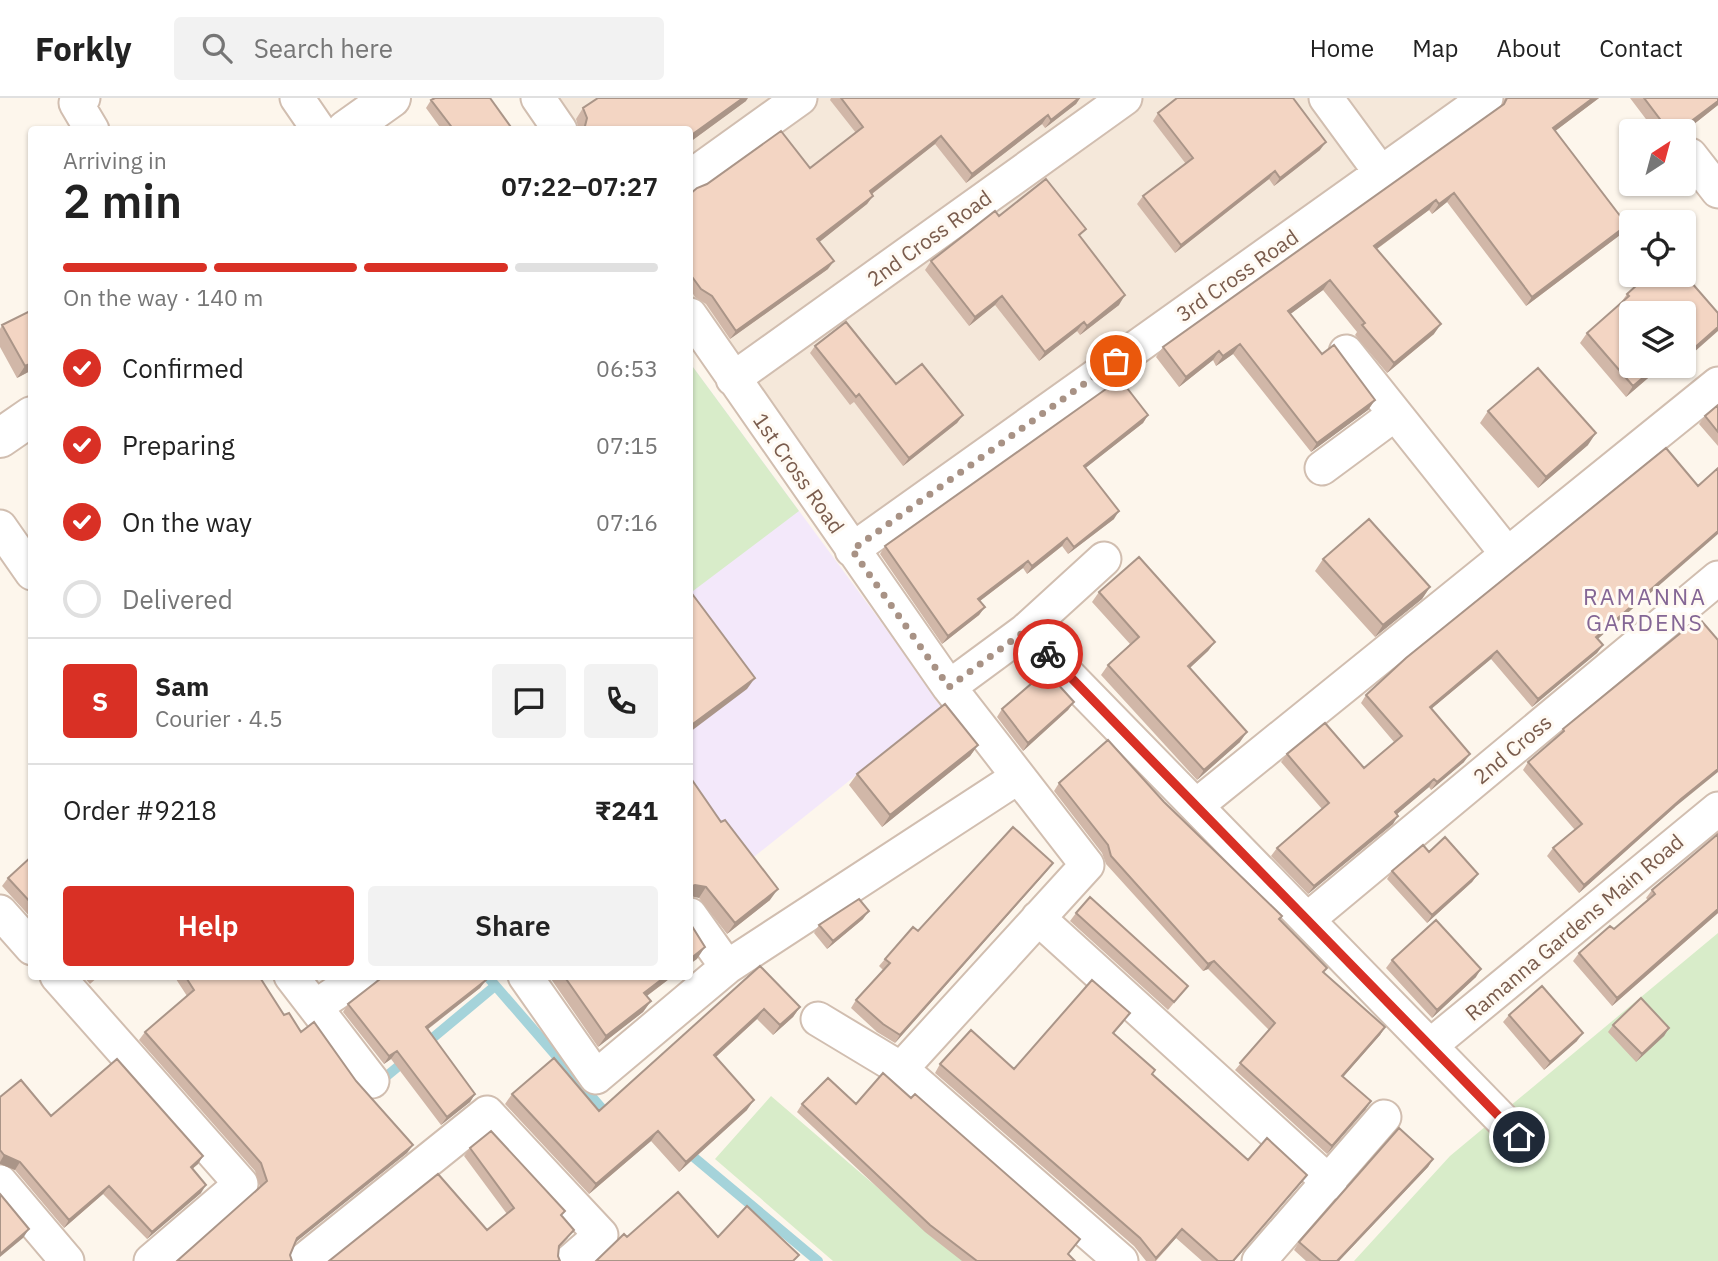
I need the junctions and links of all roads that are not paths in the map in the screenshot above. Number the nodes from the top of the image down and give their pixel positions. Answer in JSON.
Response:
{"nodes":[{"id":1,"x":83,"y":98,"type":"edge"},
{"id":2,"x":297,"y":98,"type":"edge"},
{"id":3,"x":391,"y":98,"type":"edge"},
{"id":4,"x":538,"y":98,"type":"edge"},
{"id":5,"x":800,"y":98,"type":"edge"},
{"id":6,"x":1125,"y":98,"type":"edge"},
{"id":7,"x":1326,"y":98,"type":"edge"},
{"id":8,"x":1486,"y":98,"type":"edge"},
{"id":9,"x":90,"y":126,"type":"edge"},
{"id":10,"x":316,"y":126,"type":"edge"},
{"id":11,"x":352,"y":126,"type":"edge"},
{"id":12,"x":557,"y":126,"type":"edge"},
{"id":13,"x":1696,"y":164,"type":"edge"},
{"id":14,"x":1381,"y":173,"type":"junction"},
{"id":15,"x":693,"y":175,"type":"edge"},
{"id":16,"x":1718,"y":191,"type":"edge"},
{"id":17,"x":693,"y":319,"type":"edge"},
{"id":18,"x":1346,"y":352,"type":"dead end"},
{"id":19,"x":733,"y":379,"type":"junction"},
{"id":20,"x":1718,"y":384,"type":"edge"},
{"id":21,"x":1395,"y":414,"type":"junction"},
{"id":22,"x":28,"y":419,"type":"edge"},
{"id":23,"x":0,"y":438,"type":"edge"},
{"id":24,"x":1322,"y":468,"type":"dead end"},
{"id":25,"x":0,"y":527,"type":"edge"},
{"id":26,"x":852,"y":550,"type":"junction"},
{"id":27,"x":1508,"y":555,"type":"junction"},
{"id":28,"x":1104,"y":559,"type":"dead end"},
{"id":29,"x":28,"y":567,"type":"edge"},
{"id":30,"x":1718,"y":578,"type":"edge"},
{"id":31,"x":1025,"y":631,"type":"junction"},
{"id":32,"x":949,"y":687,"type":"junction"},
{"id":33,"x":1018,"y":777,"type":"junction"},
{"id":34,"x":1196,"y":806,"type":"junction"},
{"id":35,"x":1718,"y":809,"type":"edge"},
{"id":36,"x":0,"y":912,"type":"edge"},
{"id":37,"x":693,"y":919,"type":"edge"},
{"id":38,"x":1038,"y":919,"type":"junction"},
{"id":39,"x":1307,"y":920,"type":"junction"},
{"id":40,"x":28,"y":944,"type":"edge"},
{"id":41,"x":727,"y":967,"type":"junction"},
{"id":42,"x":61,"y":980,"type":"edge"},
{"id":43,"x":294,"y":980,"type":"edge"},
{"id":44,"x":354,"y":980,"type":"edge"},
{"id":45,"x":528,"y":980,"type":"edge"},
{"id":46,"x":315,"y":1007,"type":"junction"},
{"id":47,"x":818,"y":1019,"type":"dead end"},
{"id":48,"x":1430,"y":1046,"type":"junction"},
{"id":49,"x":901,"y":1069,"type":"junction"},
{"id":50,"x":372,"y":1081,"type":"dead end"},
{"id":51,"x":1384,"y":1117,"type":"dead end"},
{"id":52,"x":1519,"y":1137,"type":"dead end"},
{"id":53,"x":0,"y":1182,"type":"edge"},
{"id":54,"x":1330,"y":1183,"type":"junction"},
{"id":55,"x":67,"y":1261,"type":"edge"},
{"id":56,"x":151,"y":1261,"type":"edge"},
{"id":57,"x":303,"y":1261,"type":"edge"},
{"id":58,"x":571,"y":1261,"type":"edge"},
{"id":59,"x":1121,"y":1261,"type":"edge"},
{"id":60,"x":1259,"y":1261,"type":"edge"}],
"edges":[{"from":1,"to":9,"type":"street"},
{"from":2,"to":10,"type":"street"},
{"from":3,"to":11,"type":"street"},
{"from":4,"to":12,"type":"street"},
{"from":5,"to":15,"type":"street"},
{"from":6,"to":19,"type":"street","name":"2nd Cross Road"},
{"from":7,"to":14,"type":"street"},
{"from":8,"to":14,"type":"street","name":"3rd Cross Road"},
{"from":13,"to":16,"type":"street"},
{"from":14,"to":26,"type":"street","name":"3rd Cross Road"},
{"from":17,"to":19,"type":"street","name":"1st Cross Road"},
{"from":18,"to":21,"type":"street"},
{"from":19,"to":26,"type":"street","name":"1st Cross Road"},
{"from":20,"to":27,"type":"street"},
{"from":21,"to":24,"type":"street"},
{"from":21,"to":27,"type":"street"},
{"from":22,"to":23,"type":"street"},
{"from":25,"to":29,"type":"street"},
{"from":26,"to":32,"type":"street","name":"1st Cross Road"},
{"from":27,"to":34,"type":"street"},
{"from":28,"to":31,"type":"street"},
{"from":30,"to":39,"type":"street","name":"2nd Cross"},
{"from":31,"to":32,"type":"street"},
{"from":31,"to":34,"type":"street"},
{"from":32,"to":33,"type":"street","name":"1st Cross Road"},
{"from":33,"to":38,"type":"street","name":"1st Cross Road"},
{"from":33,"to":41,"type":"street"},
{"from":34,"to":39,"type":"street"},
{"from":35,"to":48,"type":"street","name":"Ramanna Gardens Main Road"},
{"from":36,"to":40,"type":"street"},
{"from":37,"to":41,"type":"street"},
{"from":38,"to":49,"type":"street"},
{"from":38,"to":54,"type":"street"},
{"from":39,"to":48,"type":"street"},
{"from":41,"to":45,"type":"street"},
{"from":42,"to":56,"type":"street"},
{"from":43,"to":46,"type":"street"},
{"from":44,"to":46,"type":"street"},
{"from":46,"to":50,"type":"street"},
{"from":47,"to":49,"type":"street"},
{"from":48,"to":52,"type":"street"},
{"from":49,"to":59,"type":"street"},
{"from":51,"to":54,"type":"street"},
{"from":53,"to":55,"type":"street"},
{"from":54,"to":60,"type":"street"},
{"from":57,"to":58,"type":"street"}]}
